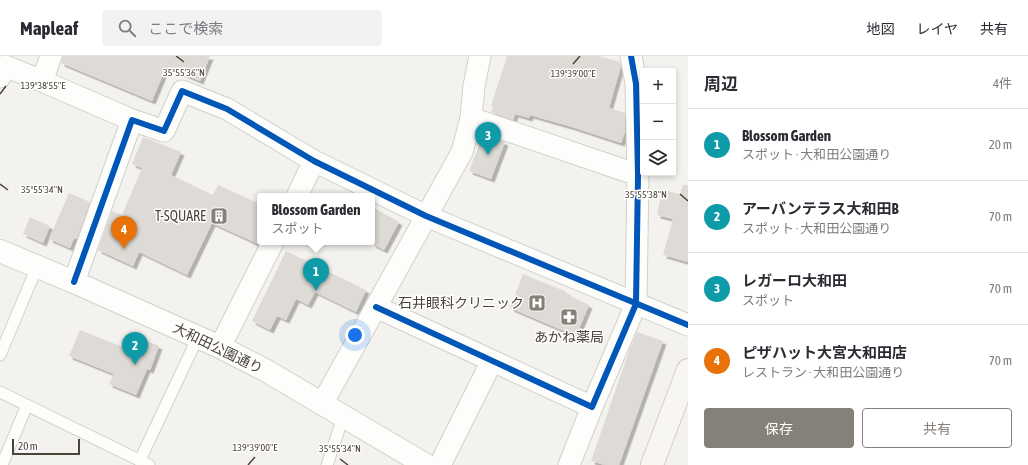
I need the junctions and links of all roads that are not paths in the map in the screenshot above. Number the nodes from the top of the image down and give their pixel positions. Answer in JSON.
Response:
{"nodes":[{"id":1,"x":51,"y":56,"type":"edge"},
{"id":2,"x":480,"y":56,"type":"edge"},
{"id":3,"x":631,"y":56,"type":"edge"},
{"id":4,"x":0,"y":77,"type":"edge"},
{"id":5,"x":42,"y":82,"type":"junction"},
{"id":6,"x":471,"y":118,"type":"junction"},
{"id":7,"x":132,"y":120,"type":"junction"},
{"id":8,"x":314,"y":161,"type":"junction"},
{"id":9,"x":638,"y":176,"type":"junction"},
{"id":10,"x":298,"y":193,"type":"edge"},
{"id":11,"x":426,"y":216,"type":"junction"},
{"id":12,"x":271,"y":245,"type":"edge"},
{"id":13,"x":0,"y":251,"type":"edge"},
{"id":14,"x":37,"y":267,"type":"junction"},
{"id":15,"x":74,"y":282,"type":"junction"},
{"id":16,"x":636,"y":304,"type":"junction"},
{"id":17,"x":376,"y":307,"type":"junction"},
{"id":18,"x":688,"y":326,"type":"edge"},
{"id":19,"x":198,"y":337,"type":"junction"},
{"id":20,"x":220,"y":347,"type":"junction"},
{"id":21,"x":0,"y":355,"type":"edge"},
{"id":22,"x":492,"y":361,"type":"junction"},
{"id":23,"x":688,"y":370,"type":"edge"},
{"id":24,"x":0,"y":392,"type":"edge"},
{"id":25,"x":322,"y":404,"type":"junction"},
{"id":26,"x":27,"y":405,"type":"junction"},
{"id":27,"x":592,"y":407,"type":"junction"},
{"id":28,"x":343,"y":416,"type":"junction"},
{"id":29,"x":145,"y":462,"type":"edge"},
{"id":30,"x":2,"y":465,"type":"edge"},
{"id":31,"x":327,"y":465,"type":"edge"},
{"id":32,"x":426,"y":465,"type":"edge"},
{"id":33,"x":440,"y":465,"type":"edge"},
{"id":34,"x":569,"y":465,"type":"edge"},
{"id":35,"x":653,"y":465,"type":"edge"}],
"edges":[{"from":1,"to":5,"type":"street"},
{"from":2,"to":6,"type":"street"},
{"from":3,"to":9,"type":"street"},
{"from":4,"to":5,"type":"street"},
{"from":5,"to":7,"type":"street"},
{"from":6,"to":9,"type":"street"},
{"from":6,"to":11,"type":"street"},
{"from":7,"to":8,"type":"street"},
{"from":7,"to":15,"type":"street"},
{"from":8,"to":10,"type":"street"},
{"from":8,"to":11,"type":"street"},
{"from":9,"to":16,"type":"street"},
{"from":11,"to":16,"type":"street"},
{"from":11,"to":17,"type":"street"},
{"from":12,"to":20,"type":"street"},
{"from":13,"to":14,"type":"street","name":"大和田公園通り"},
{"from":14,"to":15,"type":"street","name":"大和田公園通り"},
{"from":14,"to":21,"type":"lane"},
{"from":15,"to":19,"type":"street","name":"大和田公園通り"},
{"from":16,"to":18,"type":"street"},
{"from":16,"to":27,"type":"street"},
{"from":17,"to":22,"type":"street"},
{"from":17,"to":25,"type":"street"},
{"from":19,"to":20,"type":"street","name":"大和田公園通り"},
{"from":19,"to":29,"type":"lane"},
{"from":20,"to":25,"type":"street","name":"大和田公園通り"},
{"from":22,"to":27,"type":"street"},
{"from":22,"to":33,"type":"street"},
{"from":23,"to":35,"type":"main road"},
{"from":24,"to":26,"type":"lane"},
{"from":25,"to":28,"type":"street","name":"大和田公園通り"},
{"from":26,"to":29,"type":"lane"},
{"from":26,"to":30,"type":"lane"},
{"from":27,"to":34,"type":"street"},
{"from":28,"to":31,"type":"lane"},
{"from":28,"to":32,"type":"street","name":"大和田公園通り"}]}
